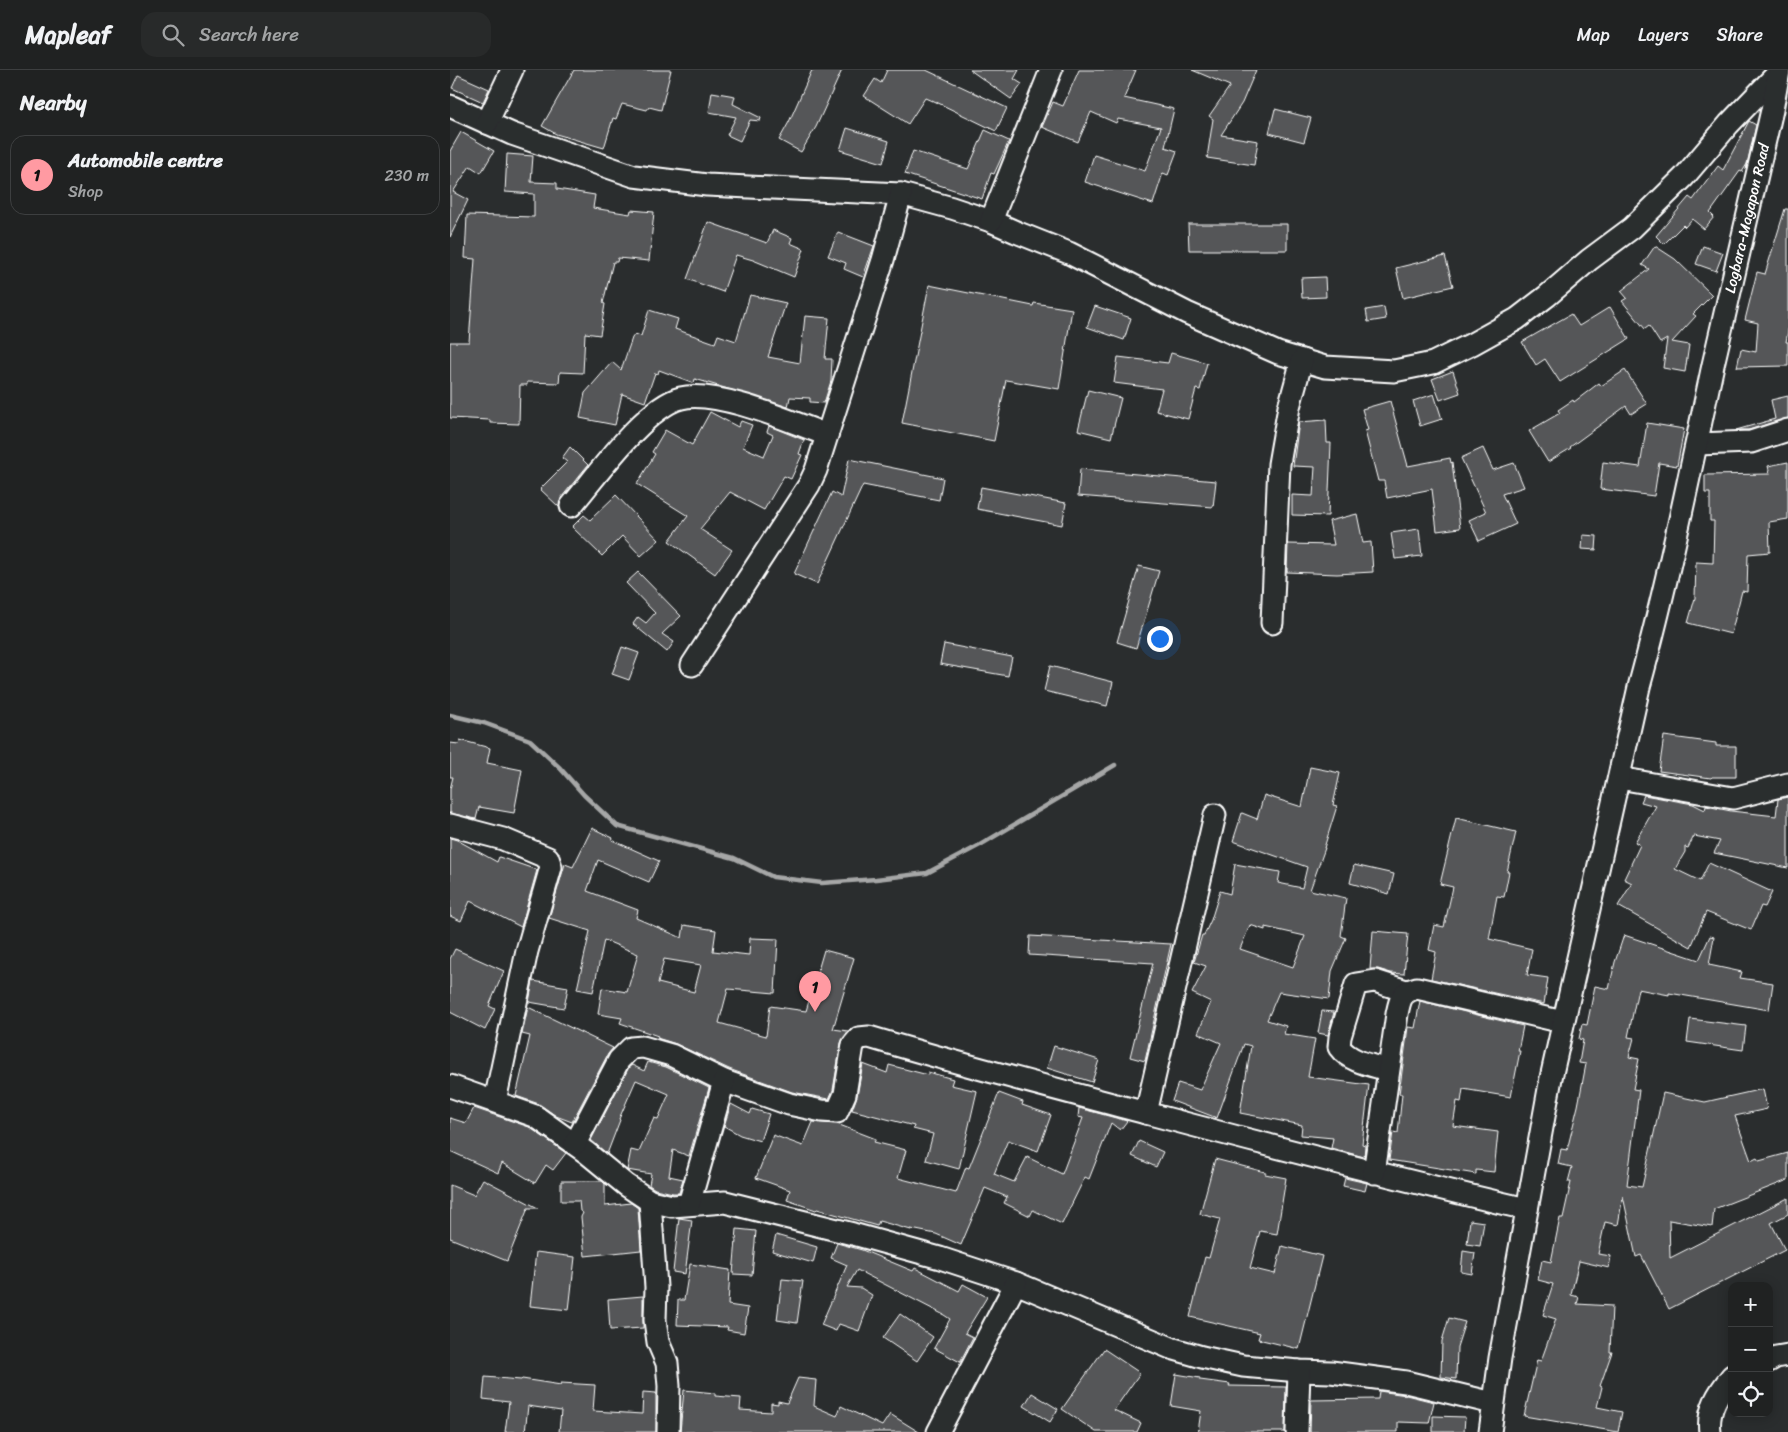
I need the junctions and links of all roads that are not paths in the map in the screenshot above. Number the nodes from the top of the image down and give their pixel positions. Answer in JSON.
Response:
{"nodes":[{"id":1,"x":512,"y":70,"type":"edge"},
{"id":2,"x":1051,"y":70,"type":"edge"},
{"id":3,"x":1778,"y":72,"type":"edge"},
{"id":4,"x":450,"y":106,"type":"edge"},
{"id":5,"x":487,"y":123,"type":"junction"},
{"id":6,"x":901,"y":194,"type":"junction"},
{"id":7,"x":991,"y":221,"type":"junction"},
{"id":8,"x":1302,"y":360,"type":"junction"},
{"id":9,"x":1788,"y":430,"type":"edge"},
{"id":10,"x":827,"y":435,"type":"junction"},
{"id":11,"x":1697,"y":444,"type":"junction"},
{"id":12,"x":571,"y":506,"type":"dead end"},
{"id":13,"x":1272,"y":623,"type":"dead end"},
{"id":14,"x":692,"y":665,"type":"dead end"},
{"id":15,"x":1619,"y":778,"type":"junction"},
{"id":16,"x":1788,"y":784,"type":"edge"},
{"id":17,"x":1215,"y":814,"type":"dead end"},
{"id":18,"x":450,"y":826,"type":"edge"},
{"id":19,"x":1406,"y":990,"type":"junction"},
{"id":20,"x":1563,"y":1022,"type":"junction"},
{"id":21,"x":1388,"y":1070,"type":"junction"},
{"id":22,"x":724,"y":1081,"type":"junction"},
{"id":23,"x":450,"y":1086,"type":"edge"},
{"id":24,"x":495,"y":1101,"type":"junction"},
{"id":25,"x":1146,"y":1113,"type":"junction"},
{"id":26,"x":575,"y":1144,"type":"junction"},
{"id":27,"x":1374,"y":1173,"type":"junction"},
{"id":28,"x":650,"y":1201,"type":"junction"},
{"id":29,"x":689,"y":1204,"type":"junction"},
{"id":30,"x":1527,"y":1209,"type":"junction"},
{"id":31,"x":1016,"y":1283,"type":"junction"},
{"id":32,"x":1788,"y":1346,"type":"edge"},
{"id":33,"x":1773,"y":1347,"type":"edge"},
{"id":34,"x":1788,"y":1355,"type":"edge"},
{"id":35,"x":1773,"y":1359,"type":"edge"},
{"id":36,"x":1299,"y":1371,"type":"junction"},
{"id":37,"x":1728,"y":1381,"type":"edge"},
{"id":38,"x":1493,"y":1403,"type":"junction"},
{"id":39,"x":1728,"y":1406,"type":"edge"},
{"id":40,"x":668,"y":1432,"type":"edge"},
{"id":41,"x":938,"y":1432,"type":"edge"},
{"id":42,"x":1297,"y":1432,"type":"edge"},
{"id":43,"x":1490,"y":1432,"type":"edge"},
{"id":44,"x":1710,"y":1432,"type":"edge"},
{"id":45,"x":1723,"y":1432,"type":"edge"}],
"edges":[{"from":1,"to":5,"type":"street"},
{"from":2,"to":7,"type":"street"},
{"from":3,"to":8,"type":"street"},
{"from":3,"to":11,"type":"street","name":"Logbara-Magapon Road"},
{"from":4,"to":5,"type":"street"},
{"from":5,"to":6,"type":"street"},
{"from":6,"to":7,"type":"street"},
{"from":6,"to":10,"type":"street"},
{"from":7,"to":8,"type":"street"},
{"from":8,"to":13,"type":"street"},
{"from":9,"to":11,"type":"street"},
{"from":10,"to":12,"type":"street"},
{"from":10,"to":14,"type":"street"},
{"from":11,"to":15,"type":"street","name":"Logbara-Magapon Road"},
{"from":15,"to":16,"type":"street"},
{"from":15,"to":20,"type":"street","name":"Logbara-Magapon Road"},
{"from":17,"to":25,"type":"street"},
{"from":18,"to":24,"type":"street"},
{"from":19,"to":20,"type":"street"},
{"from":19,"to":21,"type":"street"},
{"from":19,"to":21,"type":"street"},
{"from":20,"to":30,"type":"street","name":"Logbara-Magapon Road"},
{"from":21,"to":27,"type":"street"},
{"from":22,"to":25,"type":"street"},
{"from":22,"to":26,"type":"street"},
{"from":22,"to":29,"type":"street"},
{"from":23,"to":24,"type":"street"},
{"from":24,"to":26,"type":"street"},
{"from":25,"to":27,"type":"street"},
{"from":26,"to":28,"type":"street"},
{"from":27,"to":30,"type":"street"},
{"from":28,"to":29,"type":"street"},
{"from":28,"to":40,"type":"street"},
{"from":29,"to":31,"type":"street"},
{"from":30,"to":38,"type":"street","name":"Logbara-Magapon Road"},
{"from":31,"to":36,"type":"street"},
{"from":31,"to":41,"type":"street"},
{"from":32,"to":33,"type":"street"},
{"from":34,"to":35,"type":"street"},
{"from":36,"to":38,"type":"street"},
{"from":36,"to":42,"type":"street"},
{"from":37,"to":44,"type":"street"},
{"from":38,"to":43,"type":"street","name":"Logbara-Magapon Road"},
{"from":39,"to":45,"type":"street"}]}
